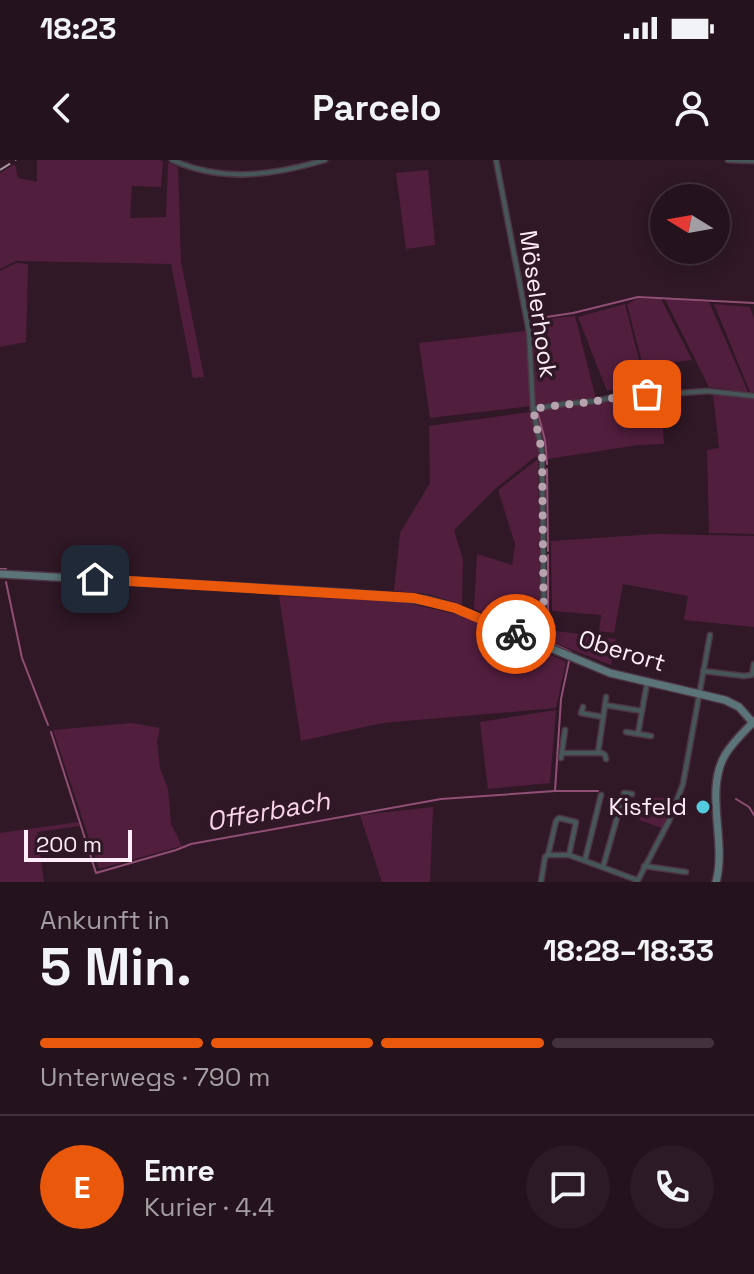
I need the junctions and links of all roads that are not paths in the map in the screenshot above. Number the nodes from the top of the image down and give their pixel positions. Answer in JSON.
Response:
{"nodes":[{"id":1,"x":172,"y":160,"type":"edge"},
{"id":2,"x":325,"y":160,"type":"edge"},
{"id":3,"x":496,"y":160,"type":"edge"},
{"id":4,"x":728,"y":160,"type":"edge"},
{"id":5,"x":754,"y":161,"type":"edge"},
{"id":6,"x":754,"y":396,"type":"edge"},
{"id":7,"x":533,"y":409,"type":"junction"},
{"id":8,"x":0,"y":574,"type":"edge"},
{"id":9,"x":710,"y":635,"type":"dead end"},
{"id":10,"x":542,"y":645,"type":"junction"},
{"id":11,"x":754,"y":664,"type":"edge"},
{"id":12,"x":703,"y":671,"type":"junction"},
{"id":13,"x":647,"y":682,"type":"junction"},
{"id":14,"x":700,"y":694,"type":"junction"},
{"id":15,"x":606,"y":697,"type":"dead end"},
{"id":16,"x":605,"y":705,"type":"junction"},
{"id":17,"x":583,"y":707,"type":"dead end"},
{"id":18,"x":642,"y":711,"type":"junction"},
{"id":19,"x":603,"y":717,"type":"junction"},
{"id":20,"x":754,"y":722,"type":"edge"},
{"id":21,"x":565,"y":730,"type":"dead end"},
{"id":22,"x":626,"y":732,"type":"dead end"},
{"id":23,"x":638,"y":734,"type":"junction"},
{"id":24,"x":651,"y":736,"type":"dead end"},
{"id":25,"x":598,"y":753,"type":"junction"},
{"id":26,"x":606,"y":759,"type":"dead end"},
{"id":27,"x":632,"y":794,"type":"dead end"},
{"id":28,"x":601,"y":795,"type":"dead end"},
{"id":29,"x":548,"y":855,"type":"junction"},
{"id":30,"x":569,"y":855,"type":"junction"},
{"id":31,"x":585,"y":860,"type":"junction"},
{"id":32,"x":644,"y":866,"type":"junction"},
{"id":33,"x":603,"y":867,"type":"junction"},
{"id":34,"x":686,"y":872,"type":"dead end"},
{"id":35,"x":637,"y":881,"type":"edge"},
{"id":36,"x":541,"y":882,"type":"edge"},
{"id":37,"x":716,"y":882,"type":"edge"}],
"edges":[{"from":1,"to":2,"type":"street"},
{"from":3,"to":7,"type":"street","name":"Möselerhook"},
{"from":4,"to":5,"type":"street"},
{"from":6,"to":7,"type":"street"},
{"from":7,"to":10,"type":"street","name":"Möselerhook"},
{"from":8,"to":10,"type":"main road","name":"Oberort"},
{"from":9,"to":12,"type":"street"},
{"from":10,"to":13,"type":"main road","name":"Oberort"},
{"from":11,"to":12,"type":"street"},
{"from":12,"to":14,"type":"street"},
{"from":13,"to":14,"type":"main road","name":"Oberort"},
{"from":13,"to":18,"type":"street"},
{"from":14,"to":20,"type":"main road","name":"Oberort"},
{"from":14,"to":32,"type":"street"},
{"from":15,"to":16,"type":"street"},
{"from":16,"to":18,"type":"street"},
{"from":16,"to":19,"type":"street"},
{"from":17,"to":19,"type":"street"},
{"from":18,"to":23,"type":"street"},
{"from":19,"to":25,"type":"street"},
{"from":20,"to":37,"type":"main road"},
{"from":21,"to":25,"type":"street"},
{"from":22,"to":23,"type":"street"},
{"from":23,"to":24,"type":"street"},
{"from":25,"to":26,"type":"street"},
{"from":27,"to":33,"type":"street"},
{"from":28,"to":31,"type":"street"},
{"from":29,"to":30,"type":"street"},
{"from":29,"to":30,"type":"street"},
{"from":29,"to":36,"type":"street"},
{"from":30,"to":31,"type":"street"},
{"from":31,"to":33,"type":"street"},
{"from":32,"to":34,"type":"street"},
{"from":32,"to":35,"type":"street"},
{"from":33,"to":35,"type":"street"}]}
